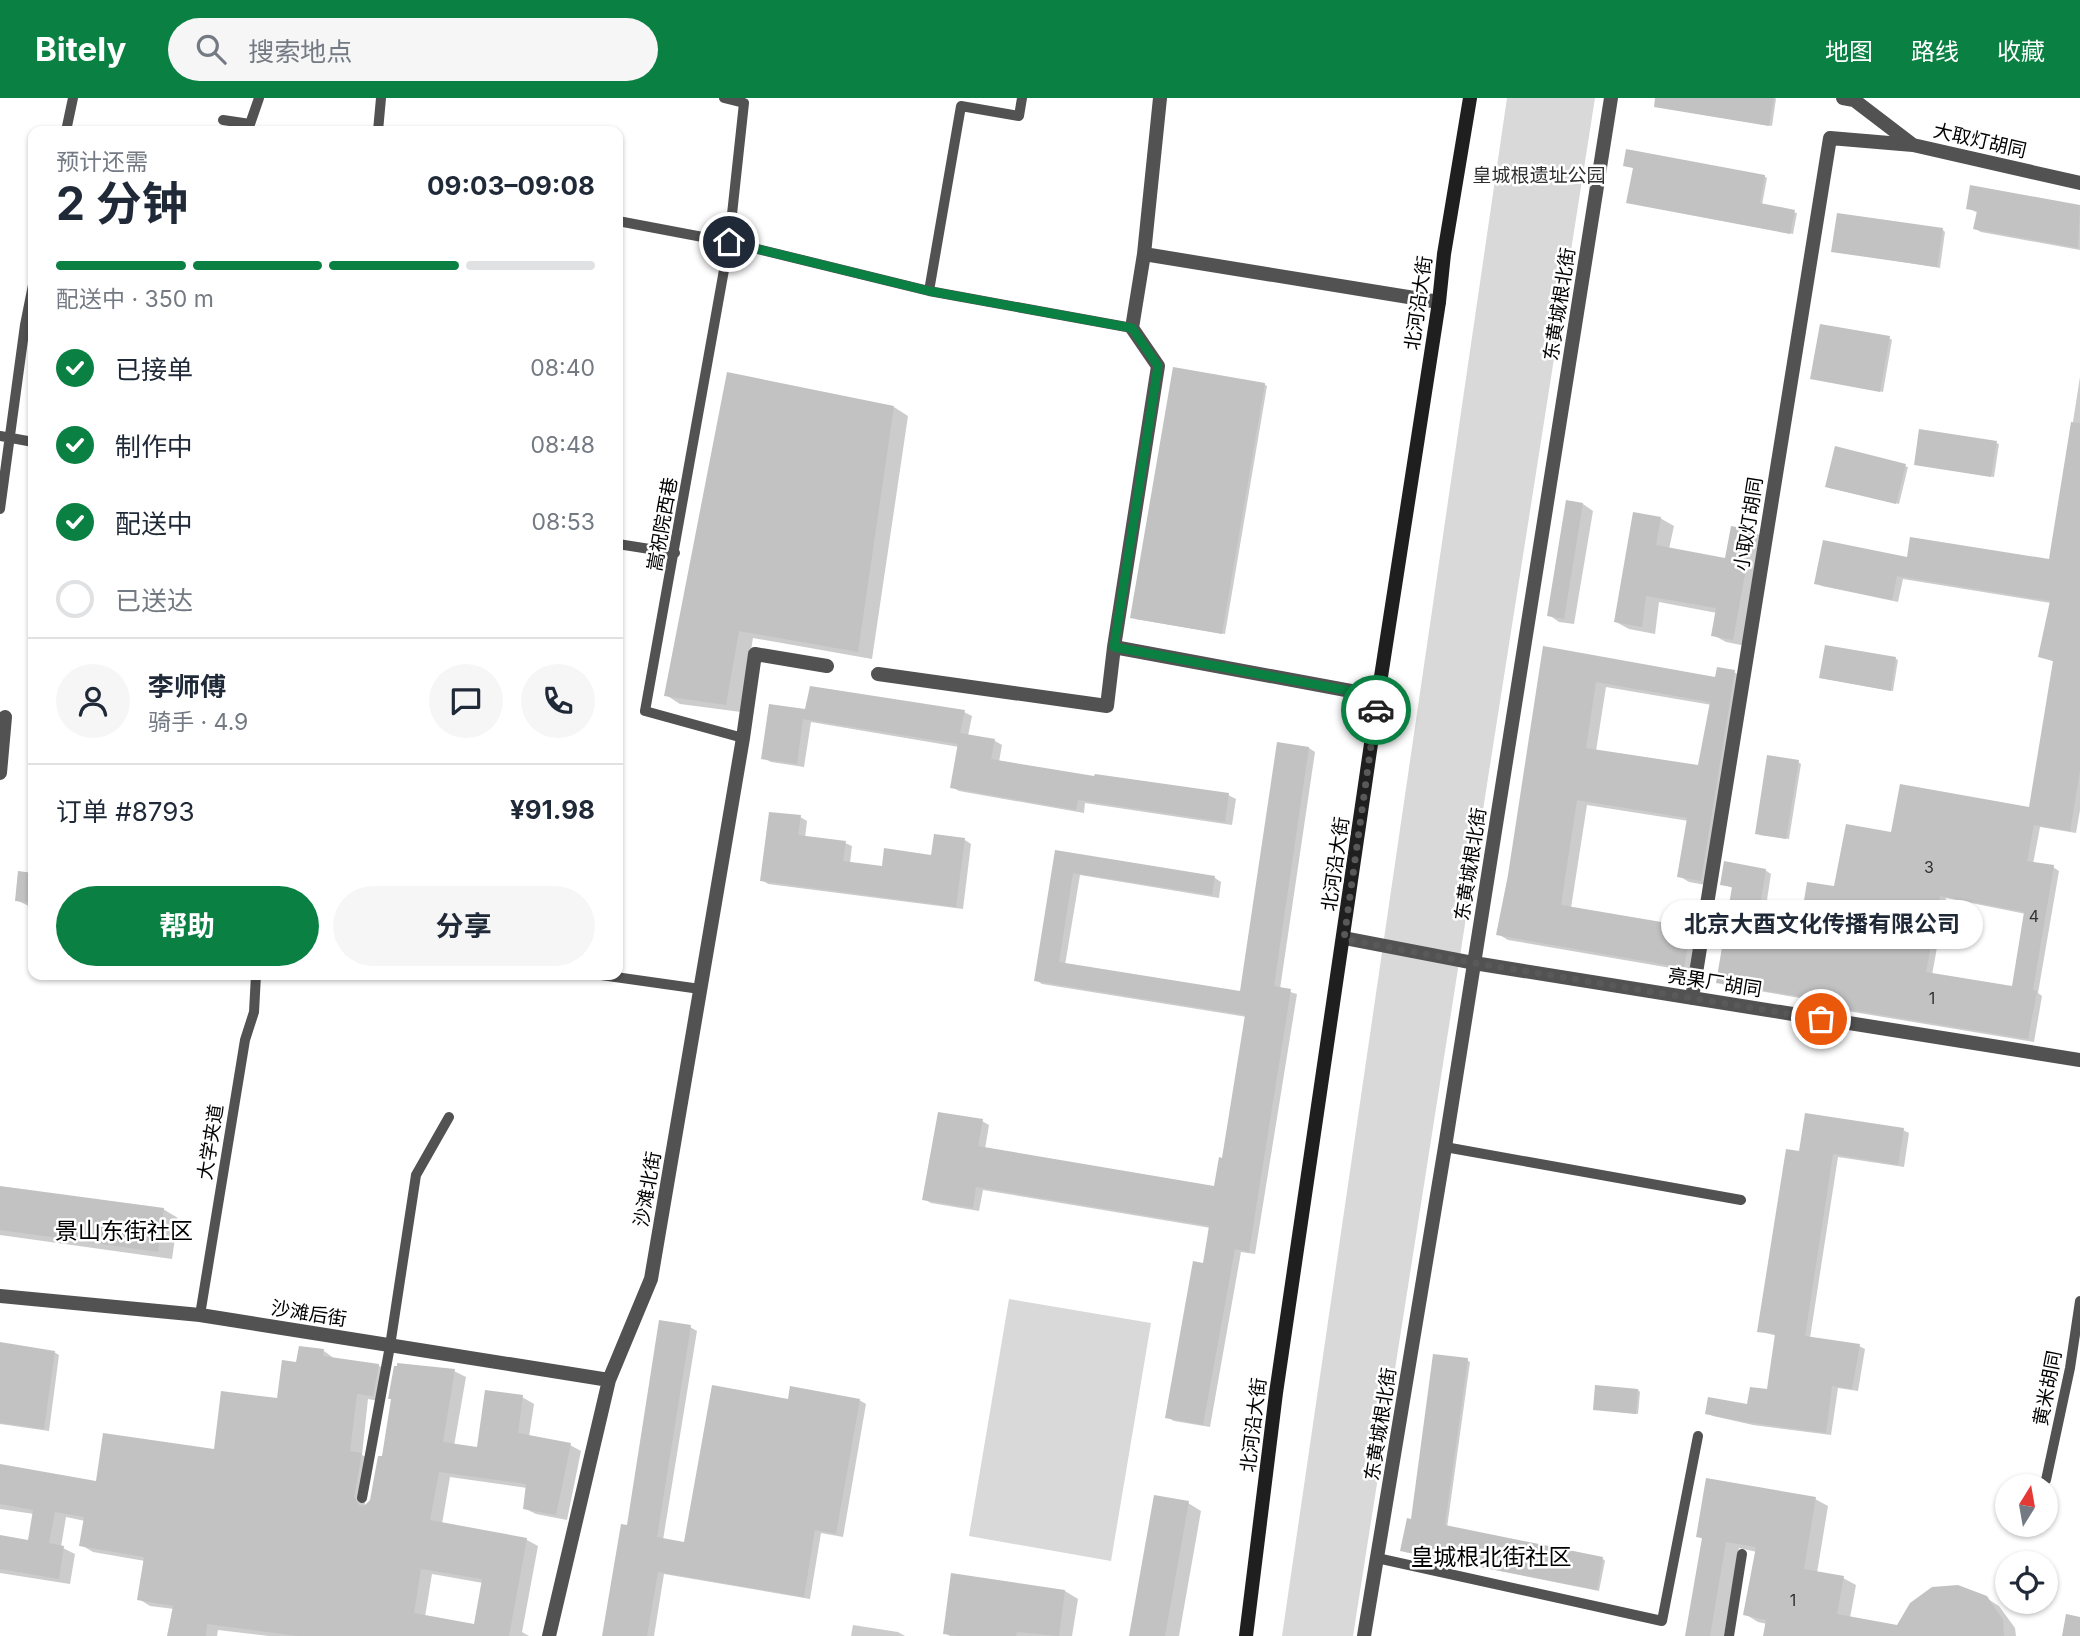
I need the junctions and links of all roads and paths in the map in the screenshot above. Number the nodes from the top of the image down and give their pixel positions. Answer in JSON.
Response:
{"nodes":[{"id":1,"x":73,"y":98,"type":"edge"},
{"id":2,"x":259,"y":98,"type":"edge"},
{"id":3,"x":381,"y":98,"type":"edge"},
{"id":4,"x":724,"y":98,"type":"edge"},
{"id":5,"x":1022,"y":98,"type":"edge"},
{"id":6,"x":1160,"y":98,"type":"edge"},
{"id":7,"x":1470,"y":98,"type":"edge"},
{"id":8,"x":1611,"y":98,"type":"edge"},
{"id":9,"x":1843,"y":98,"type":"edge"},
{"id":10,"x":223,"y":120,"type":"dead end"},
{"id":11,"x":67,"y":126,"type":"edge"},
{"id":12,"x":378,"y":126,"type":"edge"},
{"id":13,"x":1913,"y":145,"type":"junction"},
{"id":14,"x":2080,"y":183,"type":"edge"},
{"id":15,"x":623,"y":222,"type":"edge"},
{"id":16,"x":729,"y":242,"type":"junction"},
{"id":17,"x":1144,"y":254,"type":"junction"},
{"id":18,"x":929,"y":291,"type":"junction"},
{"id":19,"x":1439,"y":302,"type":"junction"},
{"id":20,"x":28,"y":310,"type":"edge"},
{"id":21,"x":1132,"y":328,"type":"junction"},
{"id":22,"x":5,"y":436,"type":"edge"},
{"id":23,"x":28,"y":441,"type":"edge"},
{"id":24,"x":0,"y":509,"type":"edge"},
{"id":25,"x":623,"y":545,"type":"edge"},
{"id":26,"x":675,"y":553,"type":"junction"},
{"id":27,"x":1114,"y":647,"type":"junction"},
{"id":28,"x":827,"y":666,"type":"dead end"},
{"id":29,"x":878,"y":674,"type":"dead end"},
{"id":30,"x":1378,"y":696,"type":"junction"},
{"id":31,"x":5,"y":717,"type":"dead end"},
{"id":32,"x":743,"y":738,"type":"junction"},
{"id":33,"x":0,"y":773,"type":"edge"},
{"id":34,"x":1344,"y":939,"type":"junction"},
{"id":35,"x":1474,"y":963,"type":"junction"},
{"id":36,"x":623,"y":978,"type":"edge"},
{"id":37,"x":256,"y":980,"type":"edge"},
{"id":38,"x":701,"y":989,"type":"junction"},
{"id":39,"x":1692,"y":998,"type":"junction"},
{"id":40,"x":2080,"y":1060,"type":"edge"},
{"id":41,"x":449,"y":1117,"type":"dead end"},
{"id":42,"x":1445,"y":1147,"type":"junction"},
{"id":43,"x":1741,"y":1200,"type":"dead end"},
{"id":44,"x":0,"y":1296,"type":"edge"},
{"id":45,"x":2080,"y":1301,"type":"edge"},
{"id":46,"x":200,"y":1315,"type":"junction"},
{"id":47,"x":390,"y":1346,"type":"junction"},
{"id":48,"x":609,"y":1380,"type":"junction"},
{"id":49,"x":1698,"y":1436,"type":"dead end"},
{"id":50,"x":2047,"y":1474,"type":"edge"},
{"id":51,"x":362,"y":1498,"type":"dead end"},
{"id":52,"x":1742,"y":1555,"type":"dead end"},
{"id":53,"x":1377,"y":1558,"type":"junction"},
{"id":54,"x":549,"y":1636,"type":"edge"},
{"id":55,"x":1246,"y":1636,"type":"edge"},
{"id":56,"x":1364,"y":1636,"type":"edge"},
{"id":57,"x":1729,"y":1636,"type":"edge"}],
"edges":[{"from":1,"to":11,"type":"lane"},
{"from":2,"to":10,"type":"lane"},
{"from":3,"to":12,"type":"lane"},
{"from":4,"to":16,"type":"lane","name":"嵩祝院西巷"},
{"from":5,"to":18,"type":"lane"},
{"from":6,"to":17,"type":"street"},
{"from":7,"to":19,"type":"main road","name":"北河沿大街"},
{"from":8,"to":35,"type":"street","name":"东黄城根北街"},
{"from":9,"to":13,"type":"street","name":"大取灯胡同"},
{"from":13,"to":14,"type":"street","name":"大取灯胡同"},
{"from":13,"to":39,"type":"street","name":"小取灯胡同"},
{"from":15,"to":16,"type":"lane"},
{"from":16,"to":18,"type":"lane"},
{"from":16,"to":26,"type":"lane","name":"嵩祝院西巷"},
{"from":17,"to":19,"type":"street"},
{"from":17,"to":21,"type":"street"},
{"from":18,"to":21,"type":"lane"},
{"from":19,"to":30,"type":"main road","name":"北河沿大街"},
{"from":20,"to":22,"type":"lane"},
{"from":21,"to":27,"type":"street"},
{"from":22,"to":23,"type":"lane"},
{"from":22,"to":24,"type":"lane"},
{"from":25,"to":26,"type":"lane"},
{"from":26,"to":32,"type":"lane","name":"嵩祝院西巷"},
{"from":27,"to":29,"type":"street"},
{"from":27,"to":30,"type":"street"},
{"from":28,"to":32,"type":"street","name":"沙滩北街"},
{"from":30,"to":34,"type":"main road","name":"北河沿大街"},
{"from":31,"to":33,"type":"street"},
{"from":32,"to":38,"type":"street","name":"沙滩北街"},
{"from":34,"to":35,"type":"street","name":"亮果厂胡同"},
{"from":34,"to":55,"type":"main road","name":"北河沿大街"},
{"from":35,"to":39,"type":"street","name":"亮果厂胡同"},
{"from":35,"to":42,"type":"street","name":"东黄城根北街"},
{"from":36,"to":38,"type":"lane"},
{"from":37,"to":46,"type":"lane","name":"大学夹道"},
{"from":38,"to":48,"type":"street","name":"沙滩北街"},
{"from":39,"to":40,"type":"street","name":"亮果厂胡同"},
{"from":41,"to":47,"type":"lane"},
{"from":42,"to":43,"type":"lane"},
{"from":42,"to":53,"type":"street","name":"东黄城根北街"},
{"from":44,"to":46,"type":"street","name":"沙滩后街"},
{"from":45,"to":50,"type":"lane","name":"黄米胡同"},
{"from":46,"to":47,"type":"street","name":"沙滩后街"},
{"from":47,"to":48,"type":"street","name":"沙滩后街"},
{"from":47,"to":51,"type":"lane"},
{"from":48,"to":54,"type":"street","name":"沙滩北街"},
{"from":49,"to":53,"type":"lane"},
{"from":52,"to":57,"type":"lane"},
{"from":53,"to":56,"type":"street","name":"东黄城根北街"}]}
